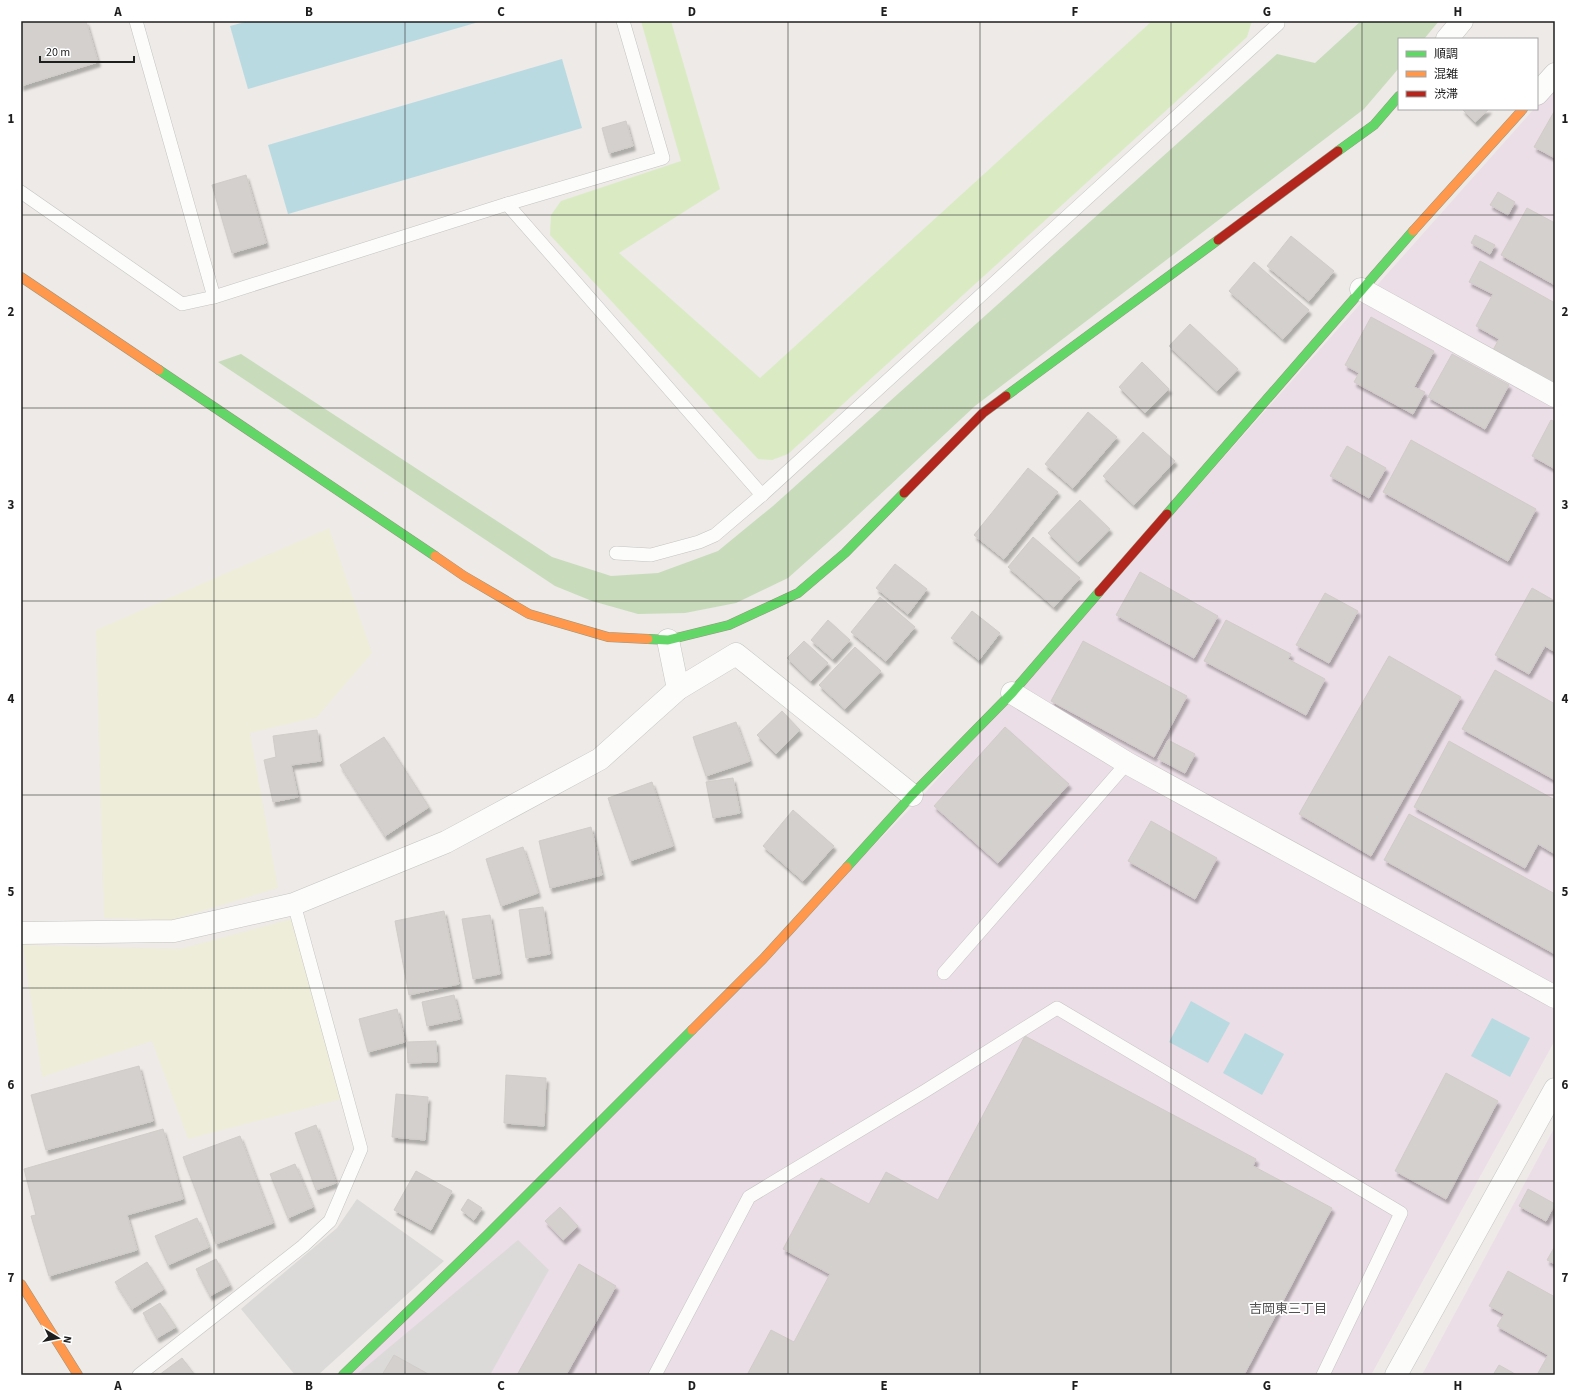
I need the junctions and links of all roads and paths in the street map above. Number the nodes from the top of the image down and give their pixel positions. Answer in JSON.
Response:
{"nodes":[{"id":1,"x":136,"y":21,"type":"edge"},
{"id":2,"x":623,"y":21,"type":"edge"},
{"id":3,"x":1462,"y":21,"type":"edge"},
{"id":4,"x":1278,"y":22,"type":"edge"},
{"id":5,"x":1448,"y":38,"type":"edge"},
{"id":6,"x":1555,"y":74,"type":"edge"},
{"id":7,"x":1538,"y":93,"type":"edge"},
{"id":8,"x":1398,"y":97,"type":"edge"},
{"id":9,"x":1522,"y":110,"type":"edge"},
{"id":10,"x":21,"y":192,"type":"edge"},
{"id":11,"x":507,"y":204,"type":"junction"},
{"id":12,"x":21,"y":277,"type":"edge"},
{"id":13,"x":1361,"y":289,"type":"junction"},
{"id":14,"x":214,"y":297,"type":"junction"},
{"id":15,"x":1555,"y":396,"type":"edge"},
{"id":16,"x":762,"y":495,"type":"junction"},
{"id":17,"x":616,"y":553,"type":"dead end"},
{"id":18,"x":668,"y":640,"type":"junction"},
{"id":19,"x":678,"y":689,"type":"junction"},
{"id":20,"x":1012,"y":693,"type":"junction"},
{"id":21,"x":1127,"y":763,"type":"junction"},
{"id":22,"x":912,"y":796,"type":"junction"},
{"id":23,"x":294,"y":904,"type":"junction"},
{"id":24,"x":21,"y":933,"type":"edge"},
{"id":25,"x":944,"y":974,"type":"dead end"},
{"id":26,"x":1555,"y":997,"type":"edge"},
{"id":27,"x":1555,"y":1089,"type":"edge"},
{"id":28,"x":21,"y":1284,"type":"edge"},
{"id":29,"x":78,"y":1375,"type":"edge"},
{"id":30,"x":139,"y":1375,"type":"edge"},
{"id":31,"x":343,"y":1375,"type":"edge"},
{"id":32,"x":655,"y":1375,"type":"edge"},
{"id":33,"x":1323,"y":1375,"type":"edge"},
{"id":34,"x":1396,"y":1375,"type":"edge"}],
"edges":[{"from":1,"to":14,"type":"lane"},
{"from":2,"to":11,"type":"lane"},
{"from":3,"to":5,"type":"street"},
{"from":4,"to":16,"type":"lane"},
{"from":6,"to":7,"type":"street"},
{"from":8,"to":18,"type":"street"},
{"from":9,"to":13,"type":"street"},
{"from":10,"to":14,"type":"lane"},
{"from":11,"to":14,"type":"lane"},
{"from":11,"to":16,"type":"lane"},
{"from":12,"to":18,"type":"street"},
{"from":13,"to":15,"type":"street"},
{"from":13,"to":20,"type":"street"},
{"from":16,"to":17,"type":"lane"},
{"from":18,"to":19,"type":"street"},
{"from":19,"to":22,"type":"street"},
{"from":19,"to":23,"type":"street"},
{"from":20,"to":21,"type":"street"},
{"from":20,"to":22,"type":"street"},
{"from":21,"to":25,"type":"lane"},
{"from":21,"to":26,"type":"street"},
{"from":22,"to":31,"type":"street"},
{"from":23,"to":24,"type":"street"},
{"from":23,"to":30,"type":"lane"},
{"from":27,"to":34,"type":"street"},
{"from":28,"to":29,"type":"street"},
{"from":32,"to":33,"type":"lane"}]}
